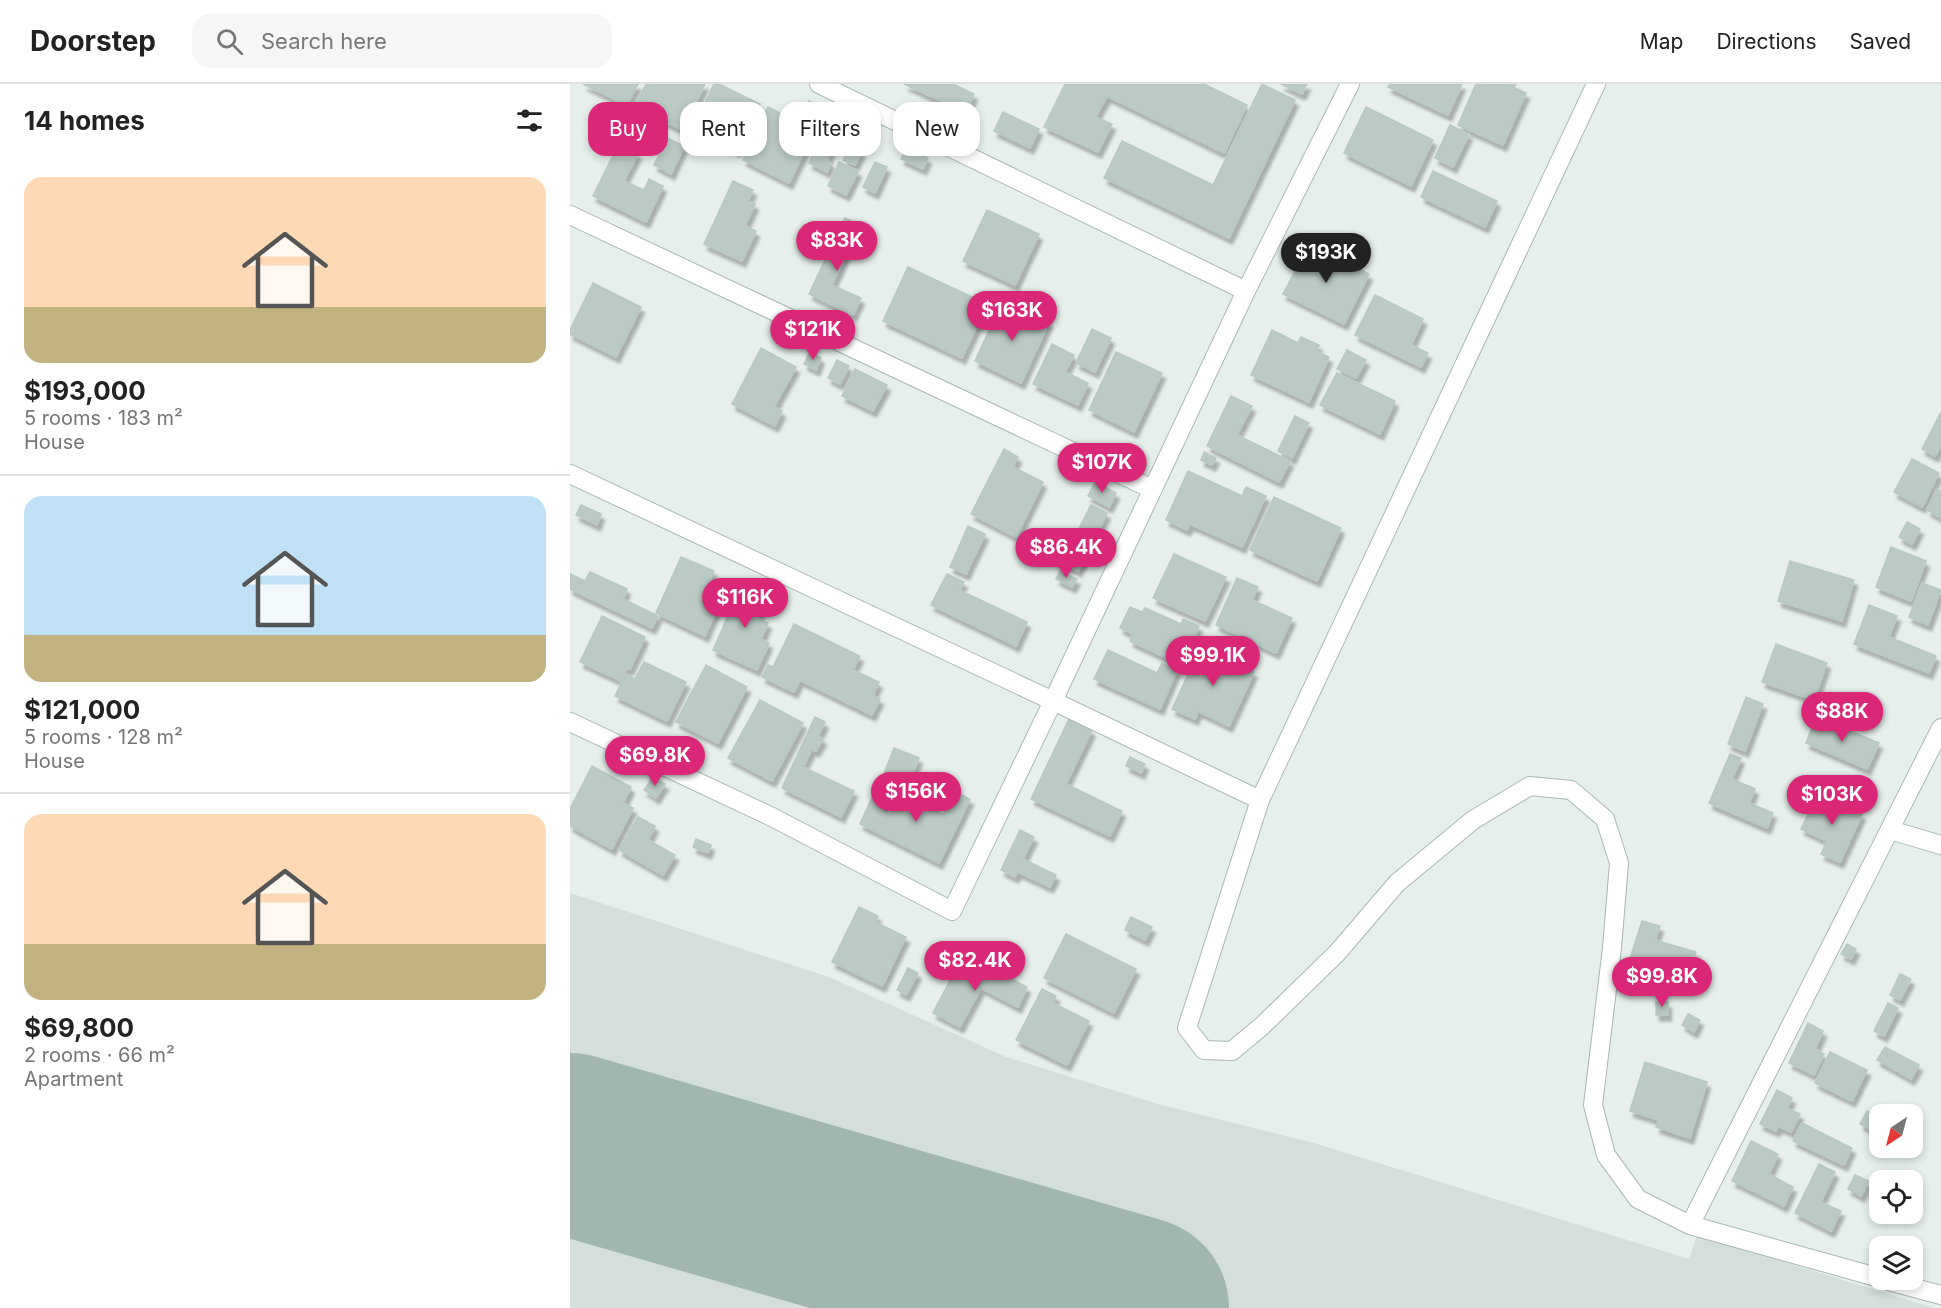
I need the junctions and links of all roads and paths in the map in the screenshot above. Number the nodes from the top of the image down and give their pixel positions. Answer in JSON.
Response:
{"nodes":[{"id":1,"x":819,"y":84,"type":"edge"},
{"id":2,"x":1350,"y":84,"type":"edge"},
{"id":3,"x":1596,"y":84,"type":"edge"},
{"id":4,"x":856,"y":92,"type":"edge"},
{"id":5,"x":570,"y":215,"type":"edge"},
{"id":6,"x":1246,"y":291,"type":"junction"},
{"id":7,"x":570,"y":474,"type":"edge"},
{"id":8,"x":1152,"y":489,"type":"junction"},
{"id":9,"x":1053,"y":701,"type":"junction"},
{"id":10,"x":570,"y":722,"type":"edge"},
{"id":11,"x":1941,"y":728,"type":"edge"},
{"id":12,"x":1260,"y":800,"type":"junction"},
{"id":13,"x":1890,"y":830,"type":"junction"},
{"id":14,"x":1941,"y":845,"type":"edge"},
{"id":15,"x":1690,"y":1225,"type":"junction"},
{"id":16,"x":1869,"y":1275,"type":"edge"},
{"id":17,"x":1922,"y":1290,"type":"edge"},
{"id":18,"x":1941,"y":1295,"type":"edge"}],
"edges":[{"from":1,"to":4,"type":"street"},
{"from":2,"to":6,"type":"street"},
{"from":3,"to":12,"type":"street"},
{"from":4,"to":6,"type":"street"},
{"from":5,"to":8,"type":"street"},
{"from":6,"to":8,"type":"street"},
{"from":7,"to":9,"type":"street"},
{"from":8,"to":9,"type":"street"},
{"from":9,"to":10,"type":"street"},
{"from":9,"to":12,"type":"street"},
{"from":11,"to":13,"type":"street"},
{"from":12,"to":15,"type":"street"},
{"from":13,"to":14,"type":"street"},
{"from":13,"to":15,"type":"street"},
{"from":15,"to":16,"type":"street"},
{"from":17,"to":18,"type":"street"}]}
